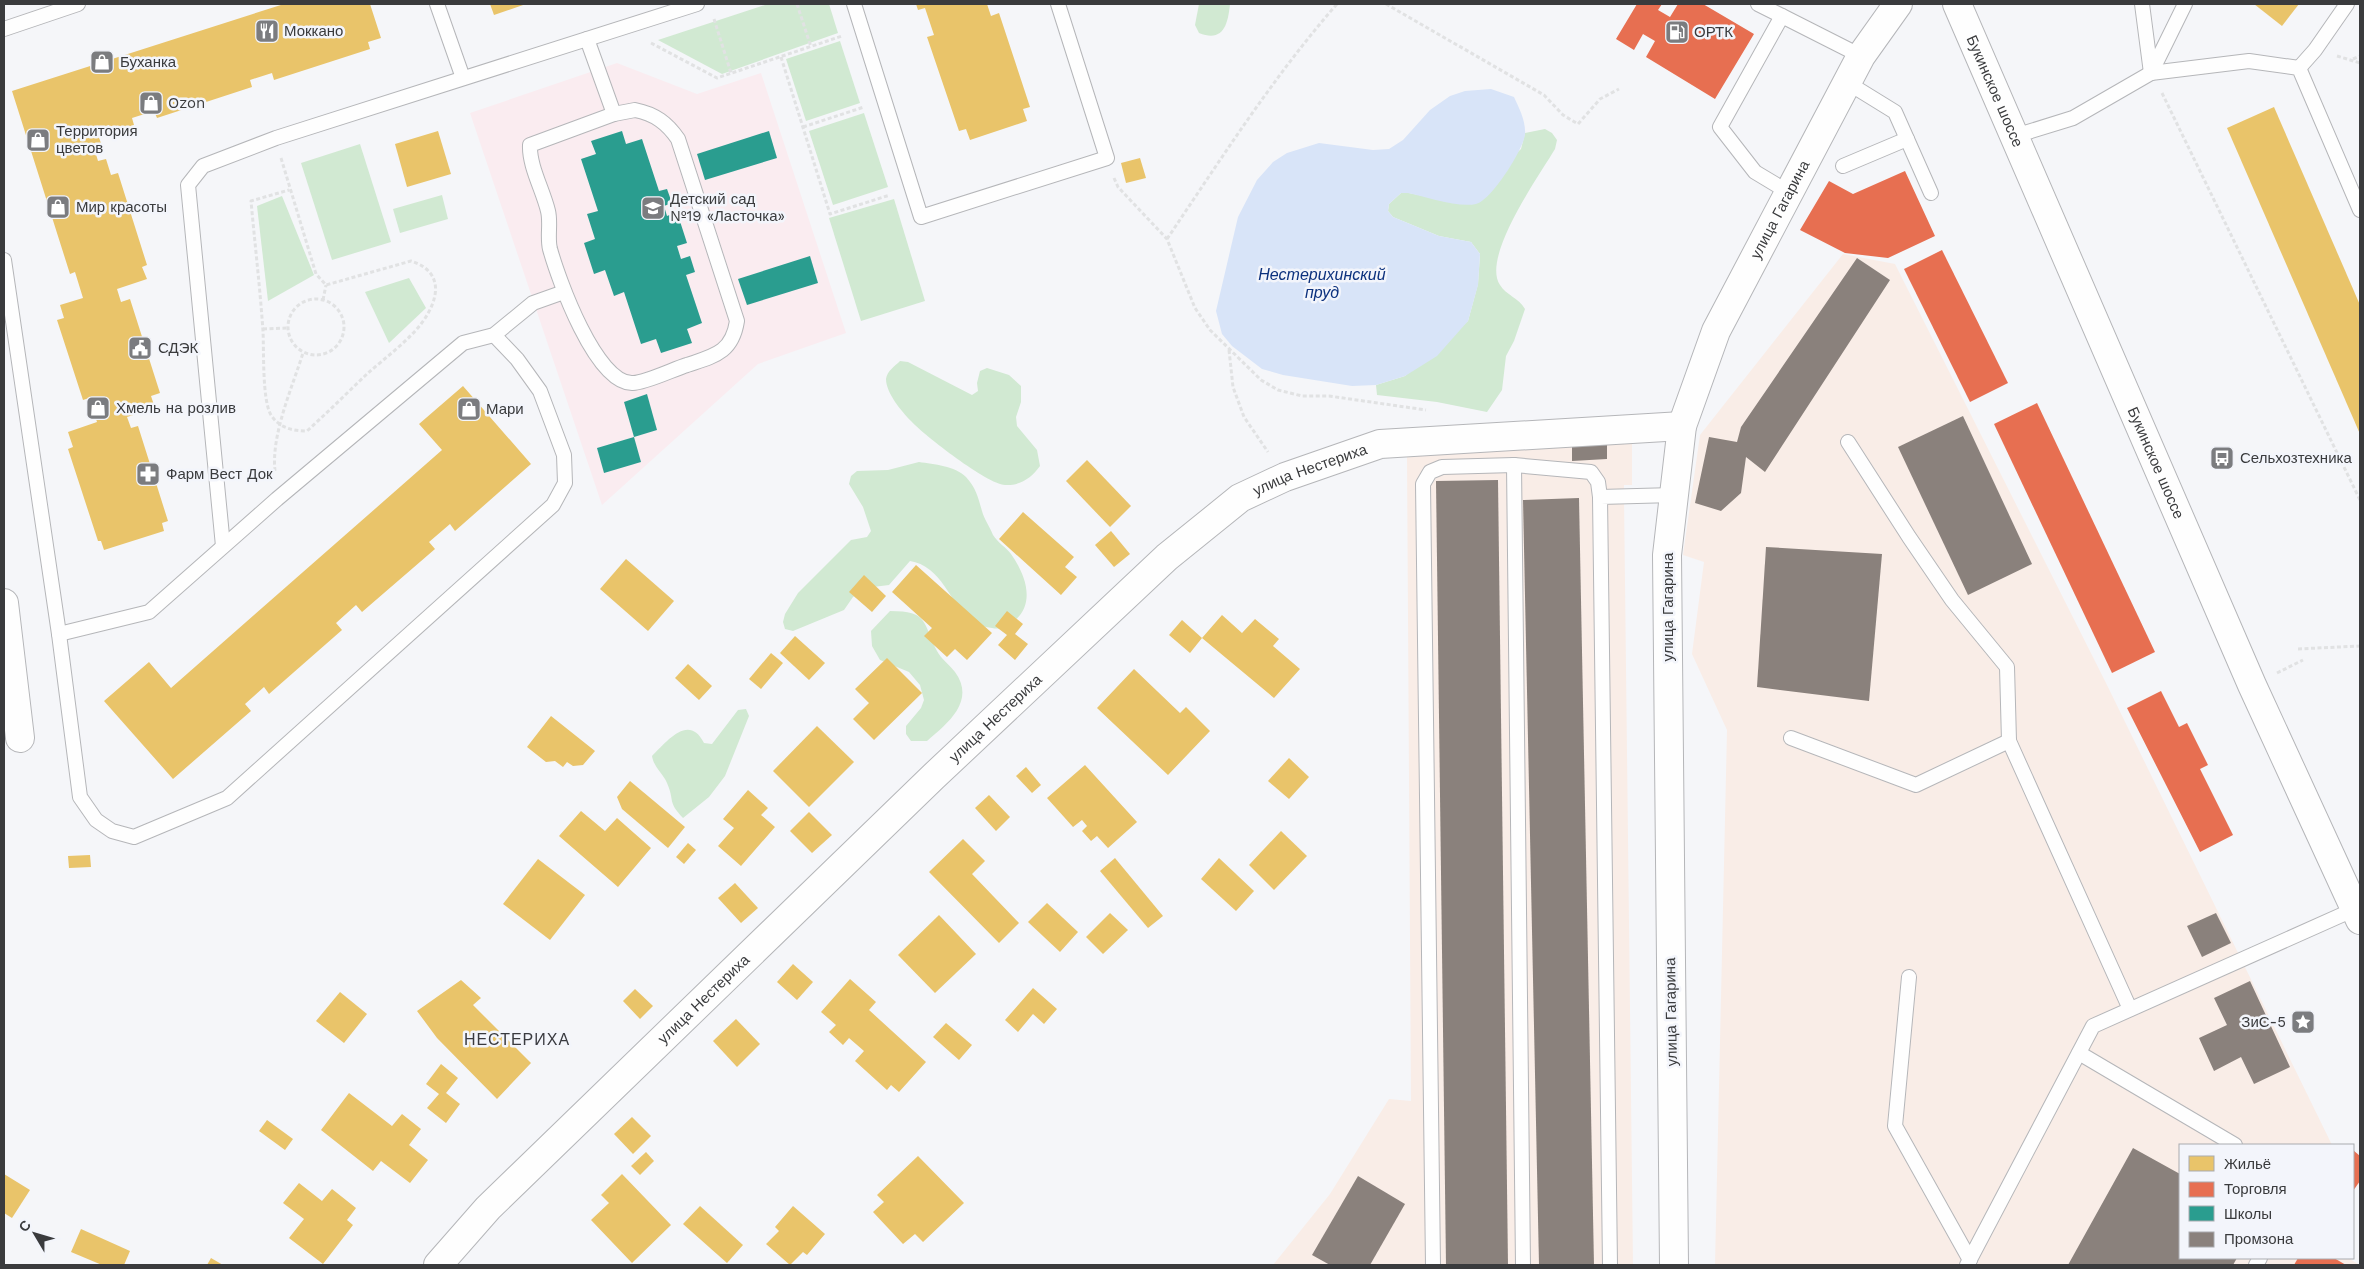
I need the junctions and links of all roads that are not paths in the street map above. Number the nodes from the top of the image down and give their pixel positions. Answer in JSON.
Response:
{"nodes":[{"id":1,"x":78,"y":4,"type":"edge"},
{"id":2,"x":437,"y":4,"type":"edge"},
{"id":3,"x":697,"y":4,"type":"edge"},
{"id":4,"x":854,"y":4,"type":"edge"},
{"id":5,"x":1058,"y":4,"type":"edge"},
{"id":6,"x":1758,"y":4,"type":"edge"},
{"id":7,"x":1898,"y":4,"type":"edge"},
{"id":8,"x":1957,"y":4,"type":"edge"},
{"id":9,"x":2142,"y":4,"type":"edge"},
{"id":10,"x":2185,"y":4,"type":"edge"},
{"id":11,"x":2347,"y":4,"type":"edge"},
{"id":12,"x":1782,"y":16,"type":"junction"},
{"id":13,"x":4,"y":29,"type":"edge"},
{"id":14,"x":587,"y":39,"type":"junction"},
{"id":15,"x":1861,"y":56,"type":"junction"},
{"id":16,"x":2298,"y":68,"type":"junction"},
{"id":17,"x":2151,"y":72,"type":"junction"},
{"id":18,"x":463,"y":78,"type":"junction"},
{"id":19,"x":1848,"y":83,"type":"junction"},
{"id":20,"x":614,"y":114,"type":"junction"},
{"id":21,"x":2015,"y":136,"type":"junction"},
{"id":22,"x":1907,"y":139,"type":"junction"},
{"id":23,"x":1843,"y":166,"type":"dead end"},
{"id":24,"x":1790,"y":193,"type":"junction"},
{"id":25,"x":1931,"y":193,"type":"dead end"},
{"id":26,"x":2360,"y":210,"type":"edge"},
{"id":27,"x":4,"y":260,"type":"edge"},
{"id":28,"x":564,"y":292,"type":"junction"},
{"id":29,"x":494,"y":334,"type":"junction"},
{"id":30,"x":1682,"y":426,"type":"junction"},
{"id":31,"x":1848,"y":442,"type":"dead end"},
{"id":32,"x":1514,"y":465,"type":"junction"},
{"id":33,"x":1674,"y":494,"type":"junction"},
{"id":34,"x":1600,"y":497,"type":"junction"},
{"id":35,"x":223,"y":546,"type":"junction"},
{"id":36,"x":4,"y":603,"type":"edge"},
{"id":37,"x":60,"y":634,"type":"junction"},
{"id":38,"x":20,"y":738,"type":"dead end"},
{"id":39,"x":1791,"y":738,"type":"dead end"},
{"id":40,"x":2009,"y":741,"type":"junction"},
{"id":41,"x":2358,"y":915,"type":"edge"},
{"id":42,"x":1909,"y":977,"type":"dead end"},
{"id":43,"x":2130,"y":1009,"type":"junction"},
{"id":44,"x":2079,"y":1053,"type":"junction"},
{"id":45,"x":2233,"y":1144,"type":"edge"},
{"id":46,"x":1969,"y":1262,"type":"edge"},
{"id":47,"x":438,"y":1265,"type":"edge"},
{"id":48,"x":1433,"y":1265,"type":"edge"},
{"id":49,"x":1523,"y":1265,"type":"edge"},
{"id":50,"x":1610,"y":1265,"type":"edge"},
{"id":51,"x":1674,"y":1265,"type":"edge"}],
"edges":[{"from":1,"to":13,"type":"lane"},
{"from":2,"to":18,"type":"lane"},
{"from":3,"to":14,"type":"lane"},
{"from":4,"to":5,"type":"lane"},
{"from":6,"to":12,"type":"lane"},
{"from":7,"to":15,"type":"street","name":"улица Гагарина"},
{"from":8,"to":21,"type":"street","name":"Букинское шоссе"},
{"from":9,"to":17,"type":"lane"},
{"from":10,"to":17,"type":"lane"},
{"from":11,"to":16,"type":"lane"},
{"from":12,"to":15,"type":"lane"},
{"from":12,"to":24,"type":"lane"},
{"from":14,"to":18,"type":"lane"},
{"from":14,"to":20,"type":"lane"},
{"from":15,"to":19,"type":"street","name":"улица Гагарина"},
{"from":16,"to":17,"type":"lane"},
{"from":16,"to":26,"type":"lane"},
{"from":17,"to":21,"type":"lane"},
{"from":18,"to":35,"type":"lane"},
{"from":19,"to":22,"type":"lane"},
{"from":19,"to":24,"type":"street","name":"улица Гагарина"},
{"from":20,"to":28,"type":"lane"},
{"from":20,"to":28,"type":"lane"},
{"from":21,"to":41,"type":"street","name":"Букинское шоссе"},
{"from":22,"to":23,"type":"lane"},
{"from":22,"to":25,"type":"lane"},
{"from":24,"to":30,"type":"street","name":"улица Гагарина"},
{"from":27,"to":37,"type":"lane"},
{"from":28,"to":29,"type":"lane"},
{"from":29,"to":35,"type":"lane"},
{"from":29,"to":37,"type":"lane"},
{"from":30,"to":33,"type":"street","name":"улица Гагарина"},
{"from":30,"to":47,"type":"street","name":"улица Нестериха"},
{"from":31,"to":40,"type":"lane"},
{"from":32,"to":34,"type":"lane"},
{"from":32,"to":48,"type":"lane"},
{"from":32,"to":49,"type":"lane"},
{"from":33,"to":34,"type":"lane"},
{"from":33,"to":51,"type":"street","name":"улица Гагарина"},
{"from":34,"to":50,"type":"lane"},
{"from":35,"to":37,"type":"lane"},
{"from":36,"to":38,"type":"street"},
{"from":39,"to":40,"type":"lane"},
{"from":40,"to":43,"type":"lane"},
{"from":41,"to":43,"type":"lane"},
{"from":42,"to":46,"type":"lane"},
{"from":43,"to":44,"type":"lane"},
{"from":44,"to":45,"type":"lane"},
{"from":44,"to":46,"type":"lane"}]}
